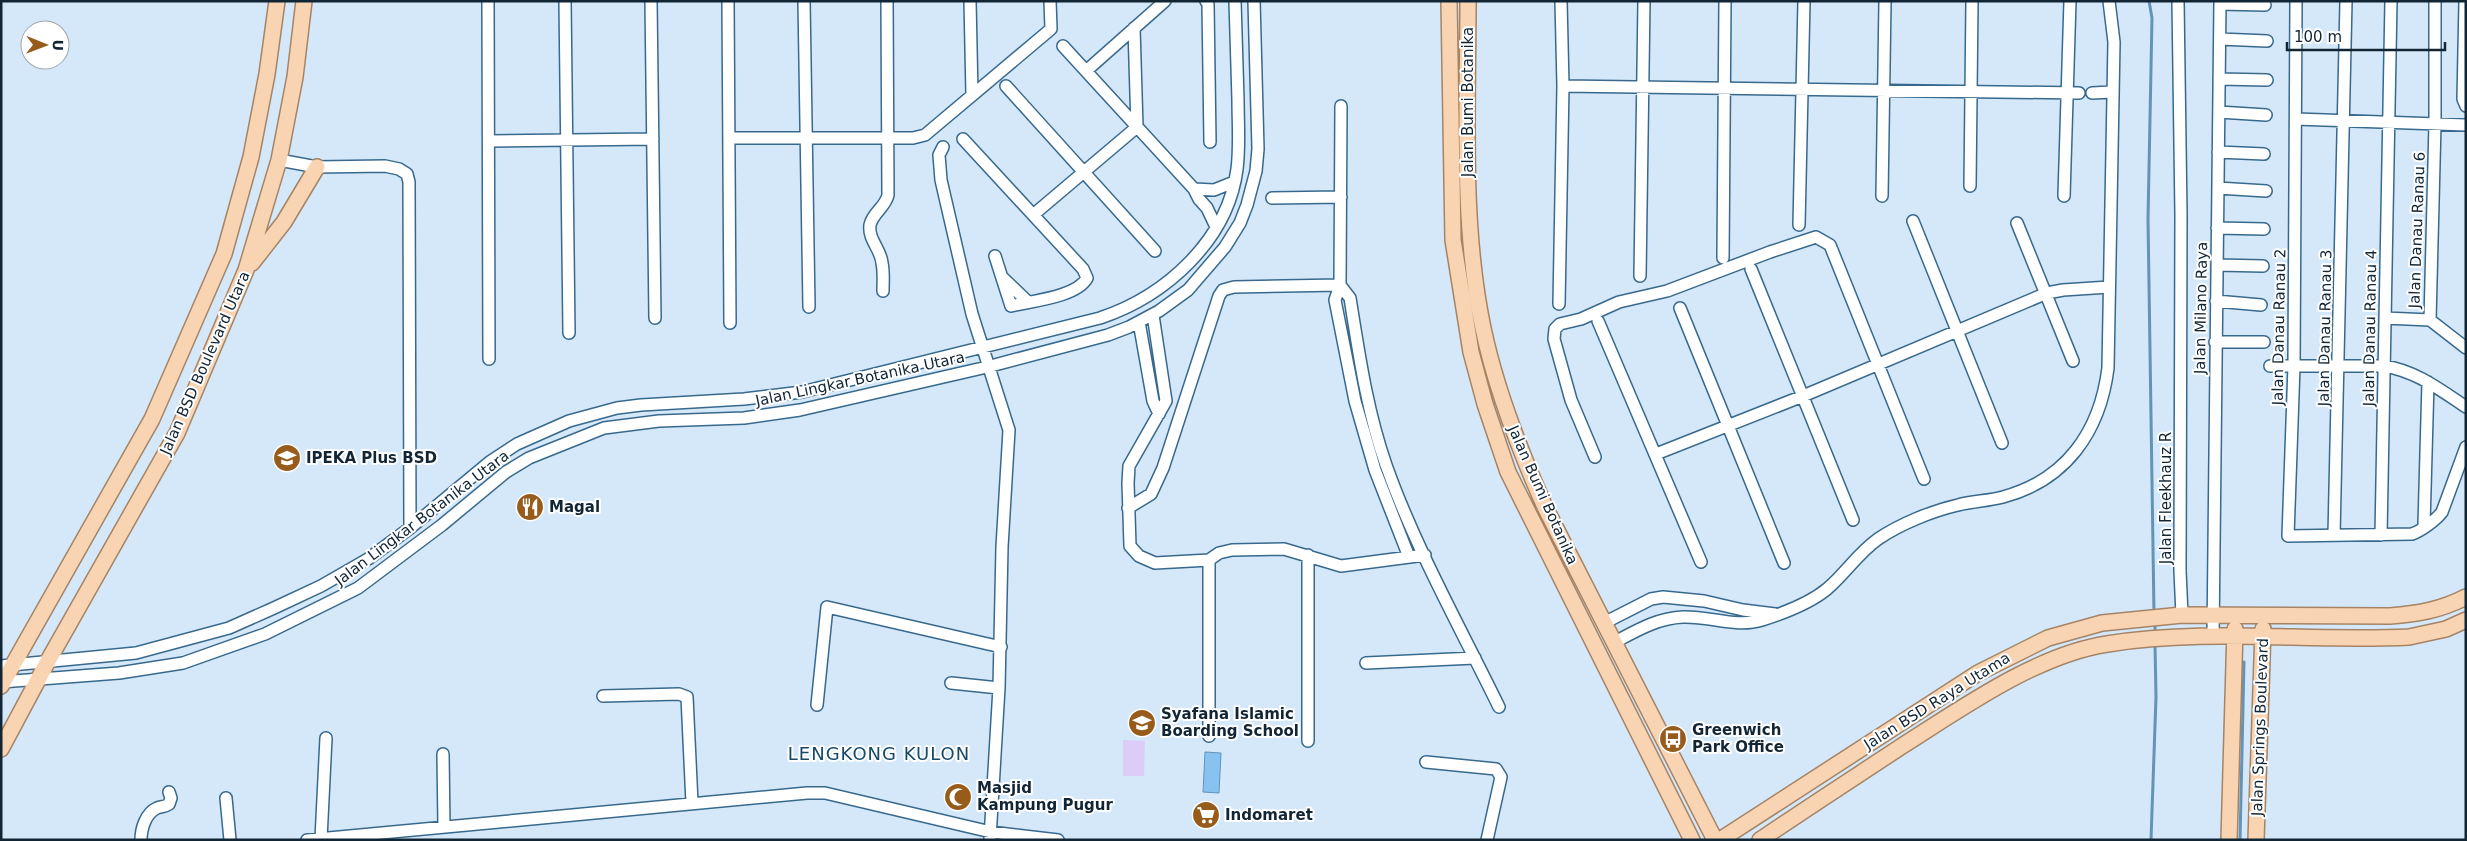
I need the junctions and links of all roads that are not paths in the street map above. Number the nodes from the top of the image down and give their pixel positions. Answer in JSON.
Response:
{"nodes":[{"id":1,"x":277,"y":1,"type":"edge"},
{"id":2,"x":304,"y":1,"type":"edge"},
{"id":3,"x":488,"y":1,"type":"edge"},
{"id":4,"x":565,"y":1,"type":"edge"},
{"id":5,"x":652,"y":1,"type":"edge"},
{"id":6,"x":728,"y":1,"type":"edge"},
{"id":7,"x":804,"y":1,"type":"edge"},
{"id":8,"x":887,"y":1,"type":"edge"},
{"id":9,"x":970,"y":1,"type":"edge"},
{"id":10,"x":1050,"y":1,"type":"edge"},
{"id":11,"x":1164,"y":1,"type":"edge"},
{"id":12,"x":1206,"y":1,"type":"edge"},
{"id":13,"x":1236,"y":1,"type":"edge"},
{"id":14,"x":1254,"y":1,"type":"edge"},
{"id":15,"x":1449,"y":1,"type":"edge"},
{"id":16,"x":1468,"y":1,"type":"edge"},
{"id":17,"x":1561,"y":1,"type":"edge"},
{"id":18,"x":1644,"y":1,"type":"edge"},
{"id":19,"x":1725,"y":1,"type":"edge"},
{"id":20,"x":1804,"y":1,"type":"edge"},
{"id":21,"x":1884,"y":1,"type":"edge"},
{"id":22,"x":1972,"y":1,"type":"edge"},
{"id":23,"x":2070,"y":1,"type":"edge"},
{"id":24,"x":2109,"y":1,"type":"edge"},
{"id":25,"x":2178,"y":1,"type":"edge"},
{"id":26,"x":2296,"y":1,"type":"edge"},
{"id":27,"x":2346,"y":1,"type":"edge"},
{"id":28,"x":2391,"y":1,"type":"edge"},
{"id":29,"x":2435,"y":1,"type":"edge"},
{"id":30,"x":2465,"y":1,"type":"edge"},
{"id":31,"x":2220,"y":2,"type":"edge"},
{"id":32,"x":2265,"y":5,"type":"dead end"},
{"id":33,"x":1134,"y":28,"type":"junction"},
{"id":34,"x":2220,"y":39,"type":"junction"},
{"id":35,"x":2267,"y":41,"type":"dead end"},
{"id":36,"x":1063,"y":46,"type":"dead end"},
{"id":37,"x":1086,"y":71,"type":"junction"},
{"id":38,"x":2219,"y":79,"type":"junction"},
{"id":39,"x":2266,"y":80,"type":"dead end"},
{"id":40,"x":1006,"y":86,"type":"dead end"},
{"id":41,"x":1562,"y":86,"type":"junction"},
{"id":42,"x":1643,"y":86,"type":"junction"},
{"id":43,"x":1724,"y":87,"type":"junction"},
{"id":44,"x":1803,"y":89,"type":"junction"},
{"id":45,"x":1883,"y":90,"type":"junction"},
{"id":46,"x":1971,"y":91,"type":"junction"},
{"id":47,"x":2066,"y":92,"type":"junction"},
{"id":48,"x":2079,"y":92,"type":"dead end"},
{"id":49,"x":2112,"y":92,"type":"junction"},
{"id":50,"x":2092,"y":93,"type":"dead end"},
{"id":51,"x":972,"y":95,"type":"junction"},
{"id":52,"x":2464,"y":102,"type":"edge"},
{"id":53,"x":1341,"y":106,"type":"dead end"},
{"id":54,"x":2219,"y":112,"type":"junction"},
{"id":55,"x":2266,"y":115,"type":"dead end"},
{"id":56,"x":2296,"y":119,"type":"junction"},
{"id":57,"x":2343,"y":121,"type":"junction"},
{"id":58,"x":2389,"y":122,"type":"junction"},
{"id":59,"x":2436,"y":124,"type":"junction"},
{"id":60,"x":2466,"y":125,"type":"edge"},
{"id":61,"x":1137,"y":127,"type":"junction"},
{"id":62,"x":728,"y":138,"type":"junction"},
{"id":63,"x":806,"y":138,"type":"junction"},
{"id":64,"x":888,"y":138,"type":"junction"},
{"id":65,"x":653,"y":139,"type":"junction"},
{"id":66,"x":963,"y":139,"type":"dead end"},
{"id":67,"x":566,"y":140,"type":"junction"},
{"id":68,"x":489,"y":141,"type":"junction"},
{"id":69,"x":1210,"y":142,"type":"dead end"},
{"id":70,"x":943,"y":147,"type":"dead end"},
{"id":71,"x":2218,"y":152,"type":"junction"},
{"id":72,"x":2264,"y":154,"type":"dead end"},
{"id":73,"x":279,"y":160,"type":"junction"},
{"id":74,"x":317,"y":167,"type":"junction"},
{"id":75,"x":1084,"y":172,"type":"junction"},
{"id":76,"x":1234,"y":182,"type":"junction"},
{"id":77,"x":1970,"y":186,"type":"dead end"},
{"id":78,"x":2218,"y":188,"type":"junction"},
{"id":79,"x":1194,"y":189,"type":"junction"},
{"id":80,"x":2266,"y":190,"type":"dead end"},
{"id":81,"x":1882,"y":196,"type":"dead end"},
{"id":82,"x":2064,"y":196,"type":"dead end"},
{"id":83,"x":1341,"y":197,"type":"junction"},
{"id":84,"x":1272,"y":198,"type":"dead end"},
{"id":85,"x":1033,"y":215,"type":"junction"},
{"id":86,"x":1913,"y":221,"type":"dead end"},
{"id":87,"x":2017,"y":223,"type":"dead end"},
{"id":88,"x":1799,"y":225,"type":"dead end"},
{"id":89,"x":1216,"y":227,"type":"junction"},
{"id":90,"x":2217,"y":228,"type":"junction"},
{"id":91,"x":2264,"y":229,"type":"dead end"},
{"id":92,"x":1155,"y":251,"type":"dead end"},
{"id":93,"x":995,"y":256,"type":"dead end"},
{"id":94,"x":1723,"y":258,"type":"dead end"},
{"id":95,"x":2217,"y":265,"type":"junction"},
{"id":96,"x":2263,"y":266,"type":"dead end"},
{"id":97,"x":1751,"y":269,"type":"dead end"},
{"id":98,"x":246,"y":270,"type":"junction"},
{"id":99,"x":1640,"y":276,"type":"dead end"},
{"id":100,"x":1340,"y":285,"type":"junction"},
{"id":101,"x":2108,"y":287,"type":"junction"},
{"id":102,"x":882,"y":291,"type":"dead end"},
{"id":103,"x":2047,"y":293,"type":"junction"},
{"id":104,"x":2216,"y":301,"type":"junction"},
{"id":105,"x":1559,"y":304,"type":"dead end"},
{"id":106,"x":2261,"y":305,"type":"dead end"},
{"id":107,"x":809,"y":306,"type":"dead end"},
{"id":108,"x":1680,"y":308,"type":"dead end"},
{"id":109,"x":1153,"y":315,"type":"junction"},
{"id":110,"x":655,"y":318,"type":"dead end"},
{"id":111,"x":2385,"y":318,"type":"junction"},
{"id":112,"x":2430,"y":320,"type":"junction"},
{"id":113,"x":1598,"y":321,"type":"dead end"},
{"id":114,"x":1139,"y":322,"type":"junction"},
{"id":115,"x":730,"y":324,"type":"dead end"},
{"id":116,"x":1959,"y":332,"type":"junction"},
{"id":117,"x":568,"y":333,"type":"dead end"},
{"id":118,"x":2215,"y":342,"type":"junction"},
{"id":119,"x":2264,"y":342,"type":"dead end"},
{"id":120,"x":982,"y":348,"type":"junction"},
{"id":121,"x":2466,"y":348,"type":"edge"},
{"id":122,"x":489,"y":359,"type":"dead end"},
{"id":123,"x":2073,"y":361,"type":"dead end"},
{"id":124,"x":1878,"y":364,"type":"junction"},
{"id":125,"x":2270,"y":366,"type":"dead end"},
{"id":126,"x":2294,"y":366,"type":"junction"},
{"id":127,"x":2339,"y":366,"type":"junction"},
{"id":128,"x":2384,"y":366,"type":"junction"},
{"id":129,"x":987,"y":367,"type":"junction"},
{"id":130,"x":2428,"y":382,"type":"junction"},
{"id":131,"x":1803,"y":396,"type":"junction"},
{"id":132,"x":744,"y":399,"type":"junction"},
{"id":133,"x":2466,"y":407,"type":"edge"},
{"id":134,"x":1159,"y":414,"type":"junction"},
{"id":135,"x":744,"y":418,"type":"junction"},
{"id":136,"x":1728,"y":426,"type":"junction"},
{"id":137,"x":1512,"y":428,"type":"junction"},
{"id":138,"x":1494,"y":434,"type":"junction"},
{"id":139,"x":2002,"y":443,"type":"dead end"},
{"id":140,"x":2466,"y":447,"type":"edge"},
{"id":141,"x":1656,"y":454,"type":"junction"},
{"id":142,"x":1595,"y":457,"type":"dead end"},
{"id":143,"x":1924,"y":479,"type":"dead end"},
{"id":144,"x":1128,"y":508,"type":"junction"},
{"id":145,"x":1854,"y":520,"type":"dead end"},
{"id":146,"x":2424,"y":525,"type":"junction"},
{"id":147,"x":410,"y":528,"type":"junction"},
{"id":148,"x":2334,"y":535,"type":"junction"},
{"id":149,"x":2381,"y":535,"type":"junction"},
{"id":150,"x":1308,"y":555,"type":"junction"},
{"id":151,"x":1425,"y":555,"type":"junction"},
{"id":152,"x":1409,"y":557,"type":"junction"},
{"id":153,"x":1209,"y":560,"type":"junction"},
{"id":154,"x":1701,"y":562,"type":"dead end"},
{"id":155,"x":1784,"y":563,"type":"dead end"},
{"id":156,"x":2466,"y":597,"type":"edge"},
{"id":157,"x":1779,"y":614,"type":"junction"},
{"id":158,"x":2179,"y":615,"type":"junction"},
{"id":159,"x":2236,"y":615,"type":"junction"},
{"id":160,"x":2263,"y":615,"type":"junction"},
{"id":161,"x":2213,"y":616,"type":"junction"},
{"id":162,"x":2465,"y":620,"type":"edge"},
{"id":163,"x":1604,"y":624,"type":"junction"},
{"id":164,"x":2213,"y":637,"type":"junction"},
{"id":165,"x":2234,"y":637,"type":"junction"},
{"id":166,"x":2262,"y":637,"type":"junction"},
{"id":167,"x":1613,"y":643,"type":"junction"},
{"id":168,"x":1001,"y":647,"type":"junction"},
{"id":169,"x":1475,"y":658,"type":"junction"},
{"id":170,"x":48,"y":662,"type":"junction"},
{"id":171,"x":1366,"y":663,"type":"dead end"},
{"id":172,"x":6,"y":666,"type":"edge"},
{"id":173,"x":39,"y":678,"type":"junction"},
{"id":174,"x":2,"y":683,"type":"edge"},
{"id":175,"x":951,"y":683,"type":"dead end"},
{"id":176,"x":999,"y":688,"type":"junction"},
{"id":177,"x":603,"y":696,"type":"dead end"},
{"id":178,"x":817,"y":705,"type":"dead end"},
{"id":179,"x":1499,"y":707,"type":"dead end"},
{"id":180,"x":1209,"y":736,"type":"dead end"},
{"id":181,"x":326,"y":738,"type":"dead end"},
{"id":182,"x":1308,"y":741,"type":"dead end"},
{"id":183,"x":1,"y":750,"type":"edge"},
{"id":184,"x":443,"y":754,"type":"dead end"},
{"id":185,"x":1426,"y":762,"type":"dead end"},
{"id":186,"x":169,"y":792,"type":"dead end"},
{"id":187,"x":226,"y":798,"type":"dead end"},
{"id":188,"x":692,"y":803,"type":"junction"},
{"id":189,"x":444,"y":827,"type":"junction"},
{"id":190,"x":990,"y":836,"type":"edge"},
{"id":191,"x":321,"y":839,"type":"edge"},
{"id":192,"x":141,"y":840,"type":"edge"},
{"id":193,"x":230,"y":840,"type":"edge"},
{"id":194,"x":307,"y":840,"type":"edge"},
{"id":195,"x":1058,"y":840,"type":"edge"},
{"id":196,"x":1488,"y":840,"type":"edge"},
{"id":197,"x":1692,"y":840,"type":"edge"},
{"id":198,"x":1715,"y":840,"type":"edge"},
{"id":199,"x":1720,"y":840,"type":"edge"},
{"id":200,"x":1760,"y":840,"type":"edge"},
{"id":201,"x":2229,"y":840,"type":"edge"},
{"id":202,"x":2256,"y":840,"type":"edge"}],
"edges":[{"from":1,"to":172,"type":"main road","name":"Jalan BSD Boulevard Utara"},
{"from":2,"to":73,"type":"main road","name":"Jalan BSD Boulevard Utara"},
{"from":3,"to":68,"type":"street"},
{"from":4,"to":67,"type":"street"},
{"from":5,"to":65,"type":"street"},
{"from":6,"to":62,"type":"street"},
{"from":7,"to":63,"type":"street"},
{"from":8,"to":64,"type":"street"},
{"from":9,"to":51,"type":"street"},
{"from":10,"to":51,"type":"street"},
{"from":11,"to":33,"type":"street"},
{"from":12,"to":69,"type":"street"},
{"from":13,"to":76,"type":"street","name":"Jalan Lingkar Botanika Utara"},
{"from":14,"to":109,"type":"street","name":"Jalan Lingkar Botanika Utara"},
{"from":15,"to":138,"type":"main road","name":"Jalan Bumi Botanika"},
{"from":16,"to":137,"type":"main road","name":"Jalan Bumi Botanika"},
{"from":17,"to":41,"type":"street"},
{"from":18,"to":42,"type":"street"},
{"from":19,"to":43,"type":"street"},
{"from":20,"to":44,"type":"street"},
{"from":21,"to":45,"type":"street"},
{"from":22,"to":46,"type":"street"},
{"from":23,"to":47,"type":"street"},
{"from":24,"to":49,"type":"street"},
{"from":25,"to":158,"type":"street","name":"Jalan Fleekhauz R"},
{"from":26,"to":56,"type":"street","name":"Jalan Danau Ranau 2"},
{"from":27,"to":57,"type":"street","name":"Jalan Danau Ranau 3"},
{"from":28,"to":58,"type":"street","name":"Jalan Danau Ranau 4"},
{"from":29,"to":59,"type":"street","name":"Jalan Danau Ranau 6"},
{"from":30,"to":52,"type":"street"},
{"from":31,"to":32,"type":"street"},
{"from":31,"to":34,"type":"street","name":"Jalan Milano Raya"},
{"from":33,"to":37,"type":"street"},
{"from":33,"to":61,"type":"street"},
{"from":34,"to":35,"type":"street"},
{"from":34,"to":38,"type":"street","name":"Jalan Milano Raya"},
{"from":36,"to":37,"type":"street"},
{"from":37,"to":61,"type":"street"},
{"from":38,"to":39,"type":"street"},
{"from":38,"to":54,"type":"street","name":"Jalan Milano Raya"},
{"from":40,"to":75,"type":"street"},
{"from":41,"to":42,"type":"street"},
{"from":41,"to":105,"type":"street"},
{"from":42,"to":43,"type":"street"},
{"from":42,"to":99,"type":"street"},
{"from":43,"to":44,"type":"street"},
{"from":43,"to":94,"type":"street"},
{"from":44,"to":45,"type":"street"},
{"from":44,"to":88,"type":"street"},
{"from":45,"to":46,"type":"street"},
{"from":45,"to":81,"type":"street"},
{"from":46,"to":47,"type":"street"},
{"from":46,"to":77,"type":"street"},
{"from":47,"to":48,"type":"street"},
{"from":47,"to":82,"type":"street"},
{"from":49,"to":50,"type":"street"},
{"from":49,"to":101,"type":"street"},
{"from":51,"to":64,"type":"street"},
{"from":53,"to":83,"type":"street"},
{"from":54,"to":55,"type":"street"},
{"from":54,"to":71,"type":"street","name":"Jalan Milano Raya"},
{"from":56,"to":57,"type":"street"},
{"from":56,"to":126,"type":"street","name":"Jalan Danau Ranau 2"},
{"from":57,"to":58,"type":"street"},
{"from":57,"to":127,"type":"street","name":"Jalan Danau Ranau 3"},
{"from":58,"to":59,"type":"street"},
{"from":58,"to":111,"type":"street","name":"Jalan Danau Ranau 4"},
{"from":59,"to":60,"type":"street"},
{"from":59,"to":112,"type":"street","name":"Jalan Danau Ranau 6"},
{"from":61,"to":75,"type":"street"},
{"from":61,"to":79,"type":"street"},
{"from":62,"to":63,"type":"street"},
{"from":62,"to":115,"type":"street"},
{"from":63,"to":64,"type":"street"},
{"from":63,"to":107,"type":"street"},
{"from":64,"to":102,"type":"street"},
{"from":65,"to":67,"type":"street"},
{"from":65,"to":110,"type":"street"},
{"from":66,"to":85,"type":"street"},
{"from":67,"to":68,"type":"street"},
{"from":67,"to":117,"type":"street"},
{"from":68,"to":122,"type":"street"},
{"from":70,"to":120,"type":"street"},
{"from":71,"to":72,"type":"street"},
{"from":71,"to":78,"type":"street","name":"Jalan Milano Raya"},
{"from":73,"to":74,"type":"street"},
{"from":73,"to":98,"type":"main road","name":"Jalan BSD Boulevard Utara"},
{"from":74,"to":98,"type":"main road"},
{"from":74,"to":147,"type":"street"},
{"from":75,"to":85,"type":"street"},
{"from":75,"to":92,"type":"street"},
{"from":76,"to":79,"type":"street"},
{"from":76,"to":89,"type":"street","name":"Jalan Lingkar Botanika Utara"},
{"from":78,"to":80,"type":"street"},
{"from":78,"to":90,"type":"street","name":"Jalan Milano Raya"},
{"from":79,"to":89,"type":"street"},
{"from":83,"to":84,"type":"street"},
{"from":83,"to":100,"type":"street"},
{"from":85,"to":93,"type":"street"},
{"from":86,"to":116,"type":"street"},
{"from":87,"to":103,"type":"street"},
{"from":89,"to":120,"type":"street","name":"Jalan Lingkar Botanika Utara"},
{"from":90,"to":91,"type":"street"},
{"from":90,"to":95,"type":"street","name":"Jalan Milano Raya"},
{"from":95,"to":96,"type":"street"},
{"from":95,"to":104,"type":"street","name":"Jalan Milano Raya"},
{"from":97,"to":131,"type":"street"},
{"from":98,"to":170,"type":"main road","name":"Jalan BSD Boulevard Utara"},
{"from":100,"to":144,"type":"street"},
{"from":100,"to":151,"type":"street"},
{"from":100,"to":152,"type":"street"},
{"from":101,"to":103,"type":"street"},
{"from":101,"to":157,"type":"street"},
{"from":103,"to":116,"type":"street"},
{"from":103,"to":123,"type":"street"},
{"from":104,"to":106,"type":"street"},
{"from":104,"to":118,"type":"street","name":"Jalan Milano Raya"},
{"from":108,"to":136,"type":"street"},
{"from":109,"to":114,"type":"street","name":"Jalan Lingkar Botanika Utara"},
{"from":109,"to":134,"type":"street"},
{"from":111,"to":112,"type":"street"},
{"from":111,"to":128,"type":"street","name":"Jalan Danau Ranau 4"},
{"from":112,"to":121,"type":"street","name":"Jalan Danau Ranau 6"},
{"from":113,"to":141,"type":"street"},
{"from":114,"to":129,"type":"street","name":"Jalan Lingkar Botanika Utara"},
{"from":114,"to":134,"type":"street"},
{"from":116,"to":124,"type":"street"},
{"from":116,"to":139,"type":"street"},
{"from":118,"to":119,"type":"street"},
{"from":118,"to":161,"type":"street","name":"Jalan Milano Raya"},
{"from":120,"to":129,"type":"street"},
{"from":120,"to":132,"type":"street","name":"Jalan Lingkar Botanika Utara"},
{"from":124,"to":131,"type":"street"},
{"from":124,"to":142,"type":"street"},
{"from":124,"to":143,"type":"street"},
{"from":125,"to":126,"type":"street"},
{"from":126,"to":127,"type":"street"},
{"from":126,"to":148,"type":"street","name":"Jalan Danau Ranau 2"},
{"from":127,"to":128,"type":"street"},
{"from":127,"to":148,"type":"street","name":"Jalan Danau Ranau 3"},
{"from":128,"to":130,"type":"street"},
{"from":128,"to":149,"type":"street","name":"Jalan Danau Ranau 4"},
{"from":129,"to":135,"type":"street","name":"Jalan Lingkar Botanika Utara"},
{"from":129,"to":168,"type":"street"},
{"from":130,"to":133,"type":"street"},
{"from":130,"to":146,"type":"street"},
{"from":131,"to":136,"type":"street"},
{"from":131,"to":145,"type":"street"},
{"from":132,"to":135,"type":"street"},
{"from":132,"to":147,"type":"street","name":"Jalan Lingkar Botanika Utara"},
{"from":134,"to":144,"type":"street"},
{"from":135,"to":173,"type":"street","name":"Jalan Lingkar Botanika Utara"},
{"from":136,"to":141,"type":"street"},
{"from":136,"to":155,"type":"street"},
{"from":137,"to":138,"type":"main road"},
{"from":137,"to":163,"type":"main road","name":"Jalan Bumi Botanika"},
{"from":138,"to":197,"type":"main road","name":"Jalan Bumi Botanika"},
{"from":140,"to":146,"type":"street"},
{"from":141,"to":154,"type":"street"},
{"from":144,"to":153,"type":"street"},
{"from":146,"to":149,"type":"street"},
{"from":147,"to":170,"type":"street","name":"Jalan Lingkar Botanika Utara"},
{"from":148,"to":149,"type":"street"},
{"from":150,"to":152,"type":"street"},
{"from":150,"to":153,"type":"street"},
{"from":150,"to":182,"type":"street"},
{"from":151,"to":152,"type":"street"},
{"from":151,"to":169,"type":"street"},
{"from":153,"to":180,"type":"street"},
{"from":156,"to":160,"type":"main road","name":"Jalan BSD Raya Utama"},
{"from":157,"to":163,"type":"street"},
{"from":157,"to":167,"type":"street"},
{"from":158,"to":161,"type":"main road","name":"Jalan BSD Raya Utama"},
{"from":158,"to":199,"type":"main road","name":"Jalan BSD Raya Utama"},
{"from":159,"to":160,"type":"main road","name":"Jalan BSD Raya Utama"},
{"from":159,"to":161,"type":"main road","name":"Jalan BSD Raya Utama"},
{"from":159,"to":165,"type":"main road","name":"Jalan Springs Boulevard"},
{"from":160,"to":166,"type":"main road","name":"Jalan Springs Boulevard"},
{"from":161,"to":164,"type":"street","name":"Jalan Milano Raya"},
{"from":162,"to":166,"type":"main road","name":"Jalan BSD Raya Utama"},
{"from":163,"to":167,"type":"main road","name":"Jalan Bumi Botanika"},
{"from":164,"to":165,"type":"main road","name":"Jalan BSD Raya Utama"},
{"from":164,"to":200,"type":"main road","name":"Jalan BSD Raya Utama"},
{"from":165,"to":166,"type":"main road","name":"Jalan BSD Raya Utama"},
{"from":165,"to":201,"type":"main road","name":"Jalan Springs Boulevard"},
{"from":166,"to":202,"type":"main road","name":"Jalan Springs Boulevard"},
{"from":167,"to":198,"type":"main road","name":"Jalan Bumi Botanika"},
{"from":168,"to":176,"type":"street"},
{"from":168,"to":178,"type":"street"},
{"from":169,"to":171,"type":"street"},
{"from":169,"to":179,"type":"street"},
{"from":170,"to":172,"type":"street","name":"Jalan Lingkar Botanika Utara"},
{"from":170,"to":173,"type":"main road","name":"Jalan BSD Boulevard Utara"},
{"from":172,"to":174,"type":"main road","name":"Jalan BSD Boulevard Utara"},
{"from":173,"to":174,"type":"street","name":"Jalan Lingkar Botanika Utara"},
{"from":173,"to":183,"type":"main road","name":"Jalan BSD Boulevard Utara"},
{"from":175,"to":176,"type":"street"},
{"from":176,"to":190,"type":"street"},
{"from":177,"to":188,"type":"street"},
{"from":181,"to":191,"type":"street"},
{"from":184,"to":189,"type":"street"},
{"from":185,"to":196,"type":"street"},
{"from":186,"to":192,"type":"street"},
{"from":187,"to":193,"type":"street"},
{"from":188,"to":189,"type":"street"},
{"from":188,"to":190,"type":"street"},
{"from":189,"to":191,"type":"street"},
{"from":190,"to":195,"type":"street"},
{"from":191,"to":194,"type":"street"}]}
